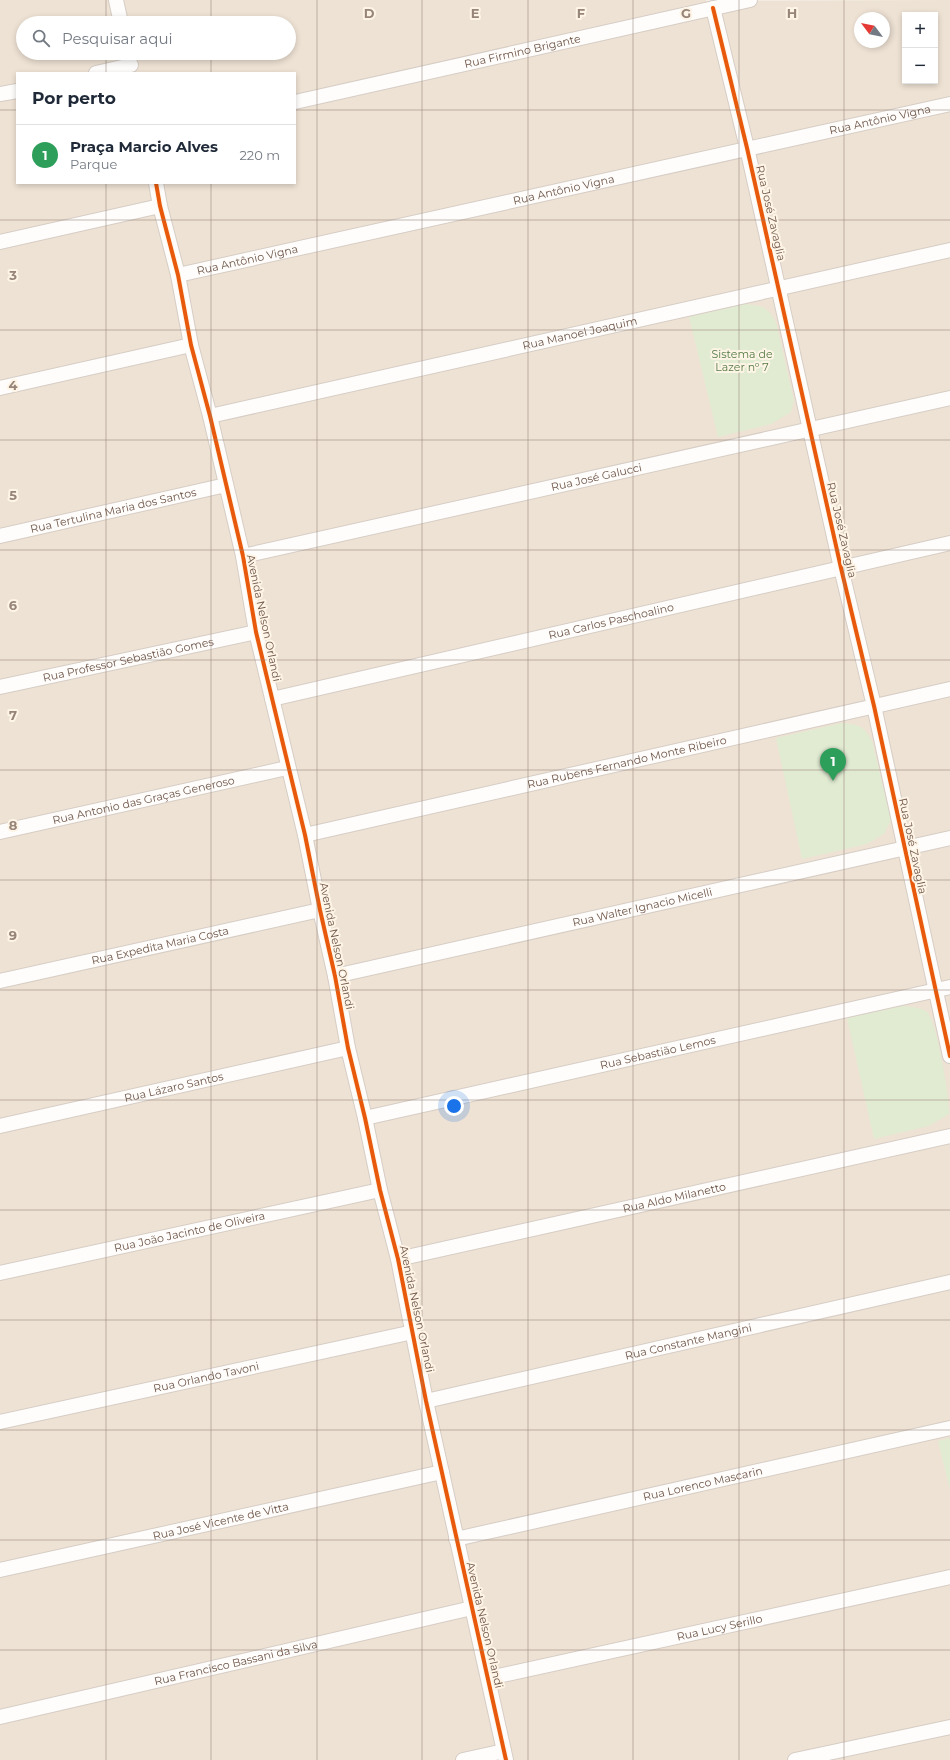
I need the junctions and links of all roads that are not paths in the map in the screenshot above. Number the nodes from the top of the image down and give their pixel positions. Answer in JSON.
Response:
{"nodes":[{"id":1,"x":116,"y":0,"type":"edge"},
{"id":2,"x":750,"y":0,"type":"edge"},
{"id":3,"x":713,"y":8,"type":"junction"},
{"id":4,"x":119,"y":16,"type":"edge"},
{"id":5,"x":130,"y":64,"type":"edge"},
{"id":6,"x":100,"y":72,"type":"edge"},
{"id":7,"x":16,"y":91,"type":"edge"},
{"id":8,"x":0,"y":94,"type":"edge"},
{"id":9,"x":296,"y":102,"type":"edge"},
{"id":10,"x":950,"y":104,"type":"edge"},
{"id":11,"x":747,"y":148,"type":"junction"},
{"id":12,"x":156,"y":184,"type":"edge"},
{"id":13,"x":160,"y":206,"type":"junction"},
{"id":14,"x":0,"y":242,"type":"edge"},
{"id":15,"x":950,"y":250,"type":"edge"},
{"id":16,"x":178,"y":275,"type":"junction"},
{"id":17,"x":779,"y":288,"type":"junction"},
{"id":18,"x":191,"y":345,"type":"junction"},
{"id":19,"x":0,"y":388,"type":"edge"},
{"id":20,"x":950,"y":398,"type":"edge"},
{"id":21,"x":210,"y":416,"type":"junction"},
{"id":22,"x":810,"y":429,"type":"junction"},
{"id":23,"x":226,"y":485,"type":"junction"},
{"id":24,"x":0,"y":536,"type":"edge"},
{"id":25,"x":950,"y":543,"type":"edge"},
{"id":26,"x":242,"y":556,"type":"junction"},
{"id":27,"x":840,"y":568,"type":"junction"},
{"id":28,"x":256,"y":632,"type":"junction"},
{"id":29,"x":0,"y":687,"type":"edge"},
{"id":30,"x":950,"y":689,"type":"edge"},
{"id":31,"x":272,"y":699,"type":"junction"},
{"id":32,"x":874,"y":706,"type":"junction"},
{"id":33,"x":287,"y":768,"type":"junction"},
{"id":34,"x":0,"y":832,"type":"edge"},
{"id":35,"x":305,"y":835,"type":"junction"},
{"id":36,"x":950,"y":838,"type":"edge"},
{"id":37,"x":904,"y":847,"type":"junction"},
{"id":38,"x":320,"y":910,"type":"junction"},
{"id":39,"x":335,"y":976,"type":"junction"},
{"id":40,"x":0,"y":981,"type":"edge"},
{"id":41,"x":950,"y":987,"type":"edge"},
{"id":42,"x":936,"y":991,"type":"junction"},
{"id":43,"x":348,"y":1048,"type":"junction"},
{"id":44,"x":950,"y":1056,"type":"edge"},
{"id":45,"x":365,"y":1118,"type":"junction"},
{"id":46,"x":0,"y":1126,"type":"edge"},
{"id":47,"x":950,"y":1136,"type":"edge"},
{"id":48,"x":380,"y":1190,"type":"junction"},
{"id":49,"x":398,"y":1259,"type":"junction"},
{"id":50,"x":0,"y":1273,"type":"edge"},
{"id":51,"x":950,"y":1282,"type":"edge"},
{"id":52,"x":412,"y":1332,"type":"junction"},
{"id":53,"x":426,"y":1401,"type":"junction"},
{"id":54,"x":0,"y":1422,"type":"edge"},
{"id":55,"x":950,"y":1428,"type":"edge"},
{"id":56,"x":442,"y":1472,"type":"junction"},
{"id":57,"x":456,"y":1539,"type":"junction"},
{"id":58,"x":0,"y":1570,"type":"edge"},
{"id":59,"x":950,"y":1577,"type":"edge"},
{"id":60,"x":472,"y":1608,"type":"junction"},
{"id":61,"x":489,"y":1678,"type":"junction"},
{"id":62,"x":0,"y":1717,"type":"edge"},
{"id":63,"x":950,"y":1727,"type":"edge"},
{"id":64,"x":505,"y":1755,"type":"edge"},
{"id":65,"x":463,"y":1760,"type":"edge"},
{"id":66,"x":795,"y":1760,"type":"edge"}],
"edges":[{"from":1,"to":4,"type":"street"},
{"from":2,"to":3,"type":"street","name":"Rua Firmino Brigante"},
{"from":3,"to":9,"type":"street","name":"Rua Firmino Brigante"},
{"from":3,"to":11,"type":"street","name":"Rua José Zavaglia"},
{"from":5,"to":6,"type":"street"},
{"from":7,"to":8,"type":"street"},
{"from":10,"to":11,"type":"street","name":"Rua Antônio Vigna"},
{"from":11,"to":16,"type":"street","name":"Rua Antônio Vigna"},
{"from":11,"to":17,"type":"street","name":"Rua José Zavaglia"},
{"from":12,"to":13,"type":"street","name":"Avenida Nelson Orlandi"},
{"from":13,"to":14,"type":"street"},
{"from":13,"to":16,"type":"street","name":"Avenida Nelson Orlandi"},
{"from":15,"to":17,"type":"street","name":"Rua Manoel Joaquim"},
{"from":16,"to":18,"type":"street","name":"Avenida Nelson Orlandi"},
{"from":17,"to":21,"type":"street","name":"Rua Manoel Joaquim"},
{"from":17,"to":22,"type":"street","name":"Rua José Zavaglia"},
{"from":18,"to":19,"type":"street"},
{"from":18,"to":21,"type":"street","name":"Avenida Nelson Orlandi"},
{"from":20,"to":22,"type":"street","name":"Rua José Galucci"},
{"from":21,"to":23,"type":"street","name":"Avenida Nelson Orlandi"},
{"from":22,"to":26,"type":"street","name":"Rua José Galucci"},
{"from":22,"to":27,"type":"street","name":"Rua José Zavaglia"},
{"from":23,"to":24,"type":"street","name":"Rua Tertulina Maria dos Santos"},
{"from":23,"to":26,"type":"street","name":"Avenida Nelson Orlandi"},
{"from":25,"to":27,"type":"street","name":"Rua Carlos Paschoalino"},
{"from":26,"to":28,"type":"street","name":"Avenida Nelson Orlandi"},
{"from":27,"to":31,"type":"street","name":"Rua Carlos Paschoalino"},
{"from":27,"to":32,"type":"street","name":"Rua José Zavaglia"},
{"from":28,"to":29,"type":"street","name":"Rua Professor Sebastião Gomes"},
{"from":28,"to":31,"type":"street","name":"Avenida Nelson Orlandi"},
{"from":30,"to":32,"type":"street","name":"Rua Rubens Fernando Monte Ribeiro"},
{"from":31,"to":33,"type":"street","name":"Avenida Nelson Orlandi"},
{"from":32,"to":35,"type":"street","name":"Rua Rubens Fernando Monte Ribeiro"},
{"from":32,"to":37,"type":"street","name":"Rua José Zavaglia"},
{"from":33,"to":34,"type":"street","name":"Rua Antonio das Graças Generoso"},
{"from":33,"to":35,"type":"street","name":"Avenida Nelson Orlandi"},
{"from":35,"to":38,"type":"street","name":"Avenida Nelson Orlandi"},
{"from":36,"to":37,"type":"street","name":"Rua Walter Ignacio Micelli"},
{"from":37,"to":39,"type":"street","name":"Rua Walter Ignacio Micelli"},
{"from":37,"to":42,"type":"street","name":"Rua José Zavaglia"},
{"from":38,"to":39,"type":"street","name":"Avenida Nelson Orlandi"},
{"from":38,"to":40,"type":"street","name":"Rua Expedita Maria Costa"},
{"from":39,"to":43,"type":"street","name":"Avenida Nelson Orlandi"},
{"from":41,"to":42,"type":"street","name":"Rua Sebastião Lemos"},
{"from":42,"to":44,"type":"street","name":"Rua José Zavaglia"},
{"from":42,"to":45,"type":"street","name":"Rua Sebastião Lemos"},
{"from":43,"to":45,"type":"street","name":"Avenida Nelson Orlandi"},
{"from":43,"to":46,"type":"street","name":"Rua Lázaro Santos"},
{"from":45,"to":48,"type":"street","name":"Avenida Nelson Orlandi"},
{"from":47,"to":49,"type":"street","name":"Rua Aldo Milanetto"},
{"from":48,"to":49,"type":"street","name":"Avenida Nelson Orlandi"},
{"from":48,"to":50,"type":"street","name":"Rua João Jacinto de Oliveira"},
{"from":49,"to":52,"type":"street","name":"Avenida Nelson Orlandi"},
{"from":51,"to":53,"type":"street","name":"Rua Constante Mangini"},
{"from":52,"to":53,"type":"street","name":"Avenida Nelson Orlandi"},
{"from":52,"to":54,"type":"street","name":"Rua Orlando Tavoni"},
{"from":53,"to":56,"type":"street","name":"Avenida Nelson Orlandi"},
{"from":55,"to":57,"type":"street","name":"Rua Lorenco Mascarin"},
{"from":56,"to":57,"type":"street","name":"Avenida Nelson Orlandi"},
{"from":56,"to":58,"type":"street","name":"Rua José Vicente de Vitta"},
{"from":57,"to":60,"type":"street","name":"Avenida Nelson Orlandi"},
{"from":59,"to":61,"type":"street","name":"Rua Lucy Serillo"},
{"from":60,"to":61,"type":"street","name":"Avenida Nelson Orlandi"},
{"from":60,"to":62,"type":"street","name":"Rua Francisco Bassani da Silva"},
{"from":61,"to":64,"type":"street","name":"Avenida Nelson Orlandi"},
{"from":63,"to":66,"type":"street"},
{"from":64,"to":65,"type":"street"}]}
